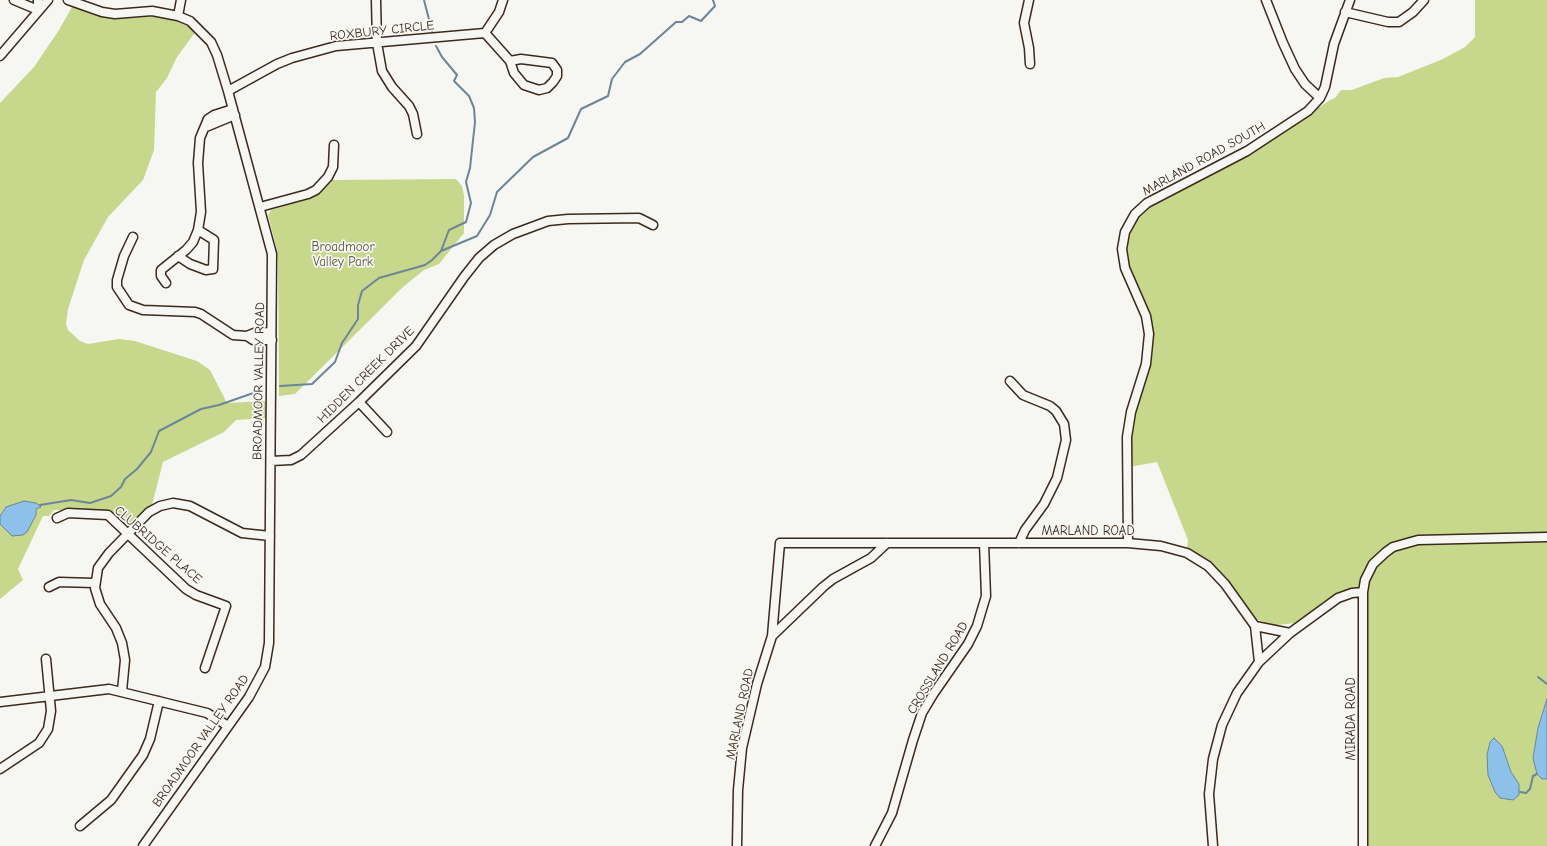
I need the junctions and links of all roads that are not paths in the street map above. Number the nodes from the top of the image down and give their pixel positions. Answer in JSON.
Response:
{"nodes":[{"id":1,"x":14,"y":0,"type":"edge"},
{"id":2,"x":38,"y":0,"type":"edge"},
{"id":3,"x":48,"y":0,"type":"edge"},
{"id":4,"x":68,"y":0,"type":"edge"},
{"id":5,"x":181,"y":0,"type":"edge"},
{"id":6,"x":376,"y":0,"type":"edge"},
{"id":7,"x":503,"y":0,"type":"edge"},
{"id":8,"x":1029,"y":0,"type":"edge"},
{"id":9,"x":1266,"y":0,"type":"edge"},
{"id":10,"x":1350,"y":0,"type":"edge"},
{"id":11,"x":1424,"y":0,"type":"edge"},
{"id":12,"x":38,"y":10,"type":"junction"},
{"id":13,"x":1345,"y":12,"type":"junction"},
{"id":14,"x":178,"y":16,"type":"junction"},
{"id":15,"x":486,"y":33,"type":"junction"},
{"id":16,"x":377,"y":43,"type":"junction"},
{"id":17,"x":0,"y":56,"type":"edge"},
{"id":18,"x":510,"y":61,"type":"junction"},
{"id":19,"x":1030,"y":64,"type":"dead end"},
{"id":20,"x":228,"y":91,"type":"junction"},
{"id":21,"x":1320,"y":98,"type":"junction"},
{"id":22,"x":234,"y":112,"type":"junction"},
{"id":23,"x":417,"y":134,"type":"dead end"},
{"id":24,"x":334,"y":145,"type":"dead end"},
{"id":25,"x":260,"y":207,"type":"junction"},
{"id":26,"x":653,"y":225,"type":"dead end"},
{"id":27,"x":198,"y":230,"type":"junction"},
{"id":28,"x":133,"y":237,"type":"dead end"},
{"id":29,"x":178,"y":256,"type":"junction"},
{"id":30,"x":166,"y":283,"type":"dead end"},
{"id":31,"x":272,"y":336,"type":"junction"},
{"id":32,"x":1010,"y":381,"type":"dead end"},
{"id":33,"x":359,"y":402,"type":"junction"},
{"id":34,"x":387,"y":432,"type":"dead end"},
{"id":35,"x":270,"y":461,"type":"junction"},
{"id":36,"x":57,"y":518,"type":"dead end"},
{"id":37,"x":129,"y":534,"type":"junction"},
{"id":38,"x":270,"y":536,"type":"junction"},
{"id":39,"x":1547,"y":537,"type":"edge"},
{"id":40,"x":887,"y":543,"type":"junction"},
{"id":41,"x":984,"y":543,"type":"junction"},
{"id":42,"x":1019,"y":543,"type":"junction"},
{"id":43,"x":1128,"y":543,"type":"junction"},
{"id":44,"x":94,"y":583,"type":"junction"},
{"id":45,"x":49,"y":587,"type":"dead end"},
{"id":46,"x":1363,"y":592,"type":"junction"},
{"id":47,"x":1255,"y":626,"type":"junction"},
{"id":48,"x":1290,"y":633,"type":"junction"},
{"id":49,"x":772,"y":636,"type":"junction"},
{"id":50,"x":46,"y":659,"type":"dead end"},
{"id":51,"x":1259,"y":662,"type":"junction"},
{"id":52,"x":205,"y":668,"type":"dead end"},
{"id":53,"x":122,"y":691,"type":"junction"},
{"id":54,"x":49,"y":695,"type":"junction"},
{"id":55,"x":159,"y":701,"type":"junction"},
{"id":56,"x":0,"y":702,"type":"edge"},
{"id":57,"x":228,"y":726,"type":"junction"},
{"id":58,"x":0,"y":769,"type":"edge"},
{"id":59,"x":80,"y":826,"type":"dead end"},
{"id":60,"x":143,"y":846,"type":"edge"},
{"id":61,"x":737,"y":846,"type":"edge"},
{"id":62,"x":875,"y":846,"type":"edge"},
{"id":63,"x":1212,"y":846,"type":"edge"},
{"id":64,"x":1363,"y":846,"type":"edge"}],
"edges":[{"from":1,"to":12,"type":"street"},
{"from":2,"to":12,"type":"street"},
{"from":3,"to":12,"type":"street"},
{"from":4,"to":14,"type":"street","name":"BROADMOOR VALLEY ROAD"},
{"from":5,"to":14,"type":"street"},
{"from":6,"to":16,"type":"street"},
{"from":7,"to":15,"type":"street"},
{"from":8,"to":19,"type":"street"},
{"from":9,"to":21,"type":"street"},
{"from":10,"to":13,"type":"street","name":"MARLAND ROAD SOUTH"},
{"from":11,"to":13,"type":"street"},
{"from":12,"to":17,"type":"street"},
{"from":13,"to":21,"type":"street","name":"MARLAND ROAD SOUTH"},
{"from":14,"to":20,"type":"street","name":"BROADMOOR VALLEY ROAD"},
{"from":15,"to":16,"type":"street","name":"ROXBURY CIRCLE"},
{"from":15,"to":18,"type":"street"},
{"from":16,"to":20,"type":"street","name":"ROXBURY CIRCLE"},
{"from":16,"to":23,"type":"street"},
{"from":18,"to":18,"type":"street"},
{"from":20,"to":22,"type":"street","name":"BROADMOOR VALLEY ROAD"},
{"from":21,"to":43,"type":"street","name":"MARLAND ROAD SOUTH"},
{"from":22,"to":25,"type":"street","name":"BROADMOOR VALLEY ROAD"},
{"from":22,"to":27,"type":"street"},
{"from":24,"to":25,"type":"street"},
{"from":25,"to":31,"type":"street","name":"BROADMOOR VALLEY ROAD"},
{"from":26,"to":33,"type":"street","name":"HIDDEN CREEK DRIVE"},
{"from":27,"to":29,"type":"street"},
{"from":27,"to":29,"type":"street"},
{"from":28,"to":31,"type":"street"},
{"from":29,"to":30,"type":"street"},
{"from":31,"to":35,"type":"street","name":"BROADMOOR VALLEY ROAD"},
{"from":32,"to":42,"type":"street"},
{"from":33,"to":34,"type":"street"},
{"from":33,"to":35,"type":"street","name":"HIDDEN CREEK DRIVE"},
{"from":35,"to":38,"type":"street","name":"BROADMOOR VALLEY ROAD"},
{"from":36,"to":37,"type":"street","name":"CLUBRIDGE PLACE"},
{"from":37,"to":38,"type":"street"},
{"from":37,"to":44,"type":"street"},
{"from":37,"to":52,"type":"street","name":"CLUBRIDGE PLACE"},
{"from":38,"to":57,"type":"street","name":"BROADMOOR VALLEY ROAD"},
{"from":39,"to":46,"type":"street","name":"MIRADA ROAD"},
{"from":40,"to":41,"type":"street","name":"MARLAND ROAD"},
{"from":40,"to":49,"type":"street"},
{"from":40,"to":49,"type":"street","name":"MARLAND ROAD"},
{"from":41,"to":42,"type":"street","name":"MARLAND ROAD"},
{"from":41,"to":62,"type":"street","name":"CROSSLAND ROAD"},
{"from":42,"to":43,"type":"street","name":"MARLAND ROAD"},
{"from":43,"to":47,"type":"street","name":"MARLAND ROAD"},
{"from":44,"to":45,"type":"street"},
{"from":44,"to":53,"type":"street"},
{"from":46,"to":48,"type":"street"},
{"from":46,"to":64,"type":"street","name":"MIRADA ROAD"},
{"from":47,"to":48,"type":"street"},
{"from":47,"to":51,"type":"street"},
{"from":48,"to":51,"type":"street"},
{"from":49,"to":61,"type":"street","name":"MARLAND ROAD"},
{"from":50,"to":54,"type":"street"},
{"from":51,"to":63,"type":"street"},
{"from":53,"to":54,"type":"street"},
{"from":53,"to":55,"type":"street"},
{"from":54,"to":56,"type":"street"},
{"from":54,"to":58,"type":"street"},
{"from":55,"to":57,"type":"street"},
{"from":55,"to":59,"type":"street"},
{"from":57,"to":60,"type":"street","name":"BROADMOOR VALLEY ROAD"}]}
